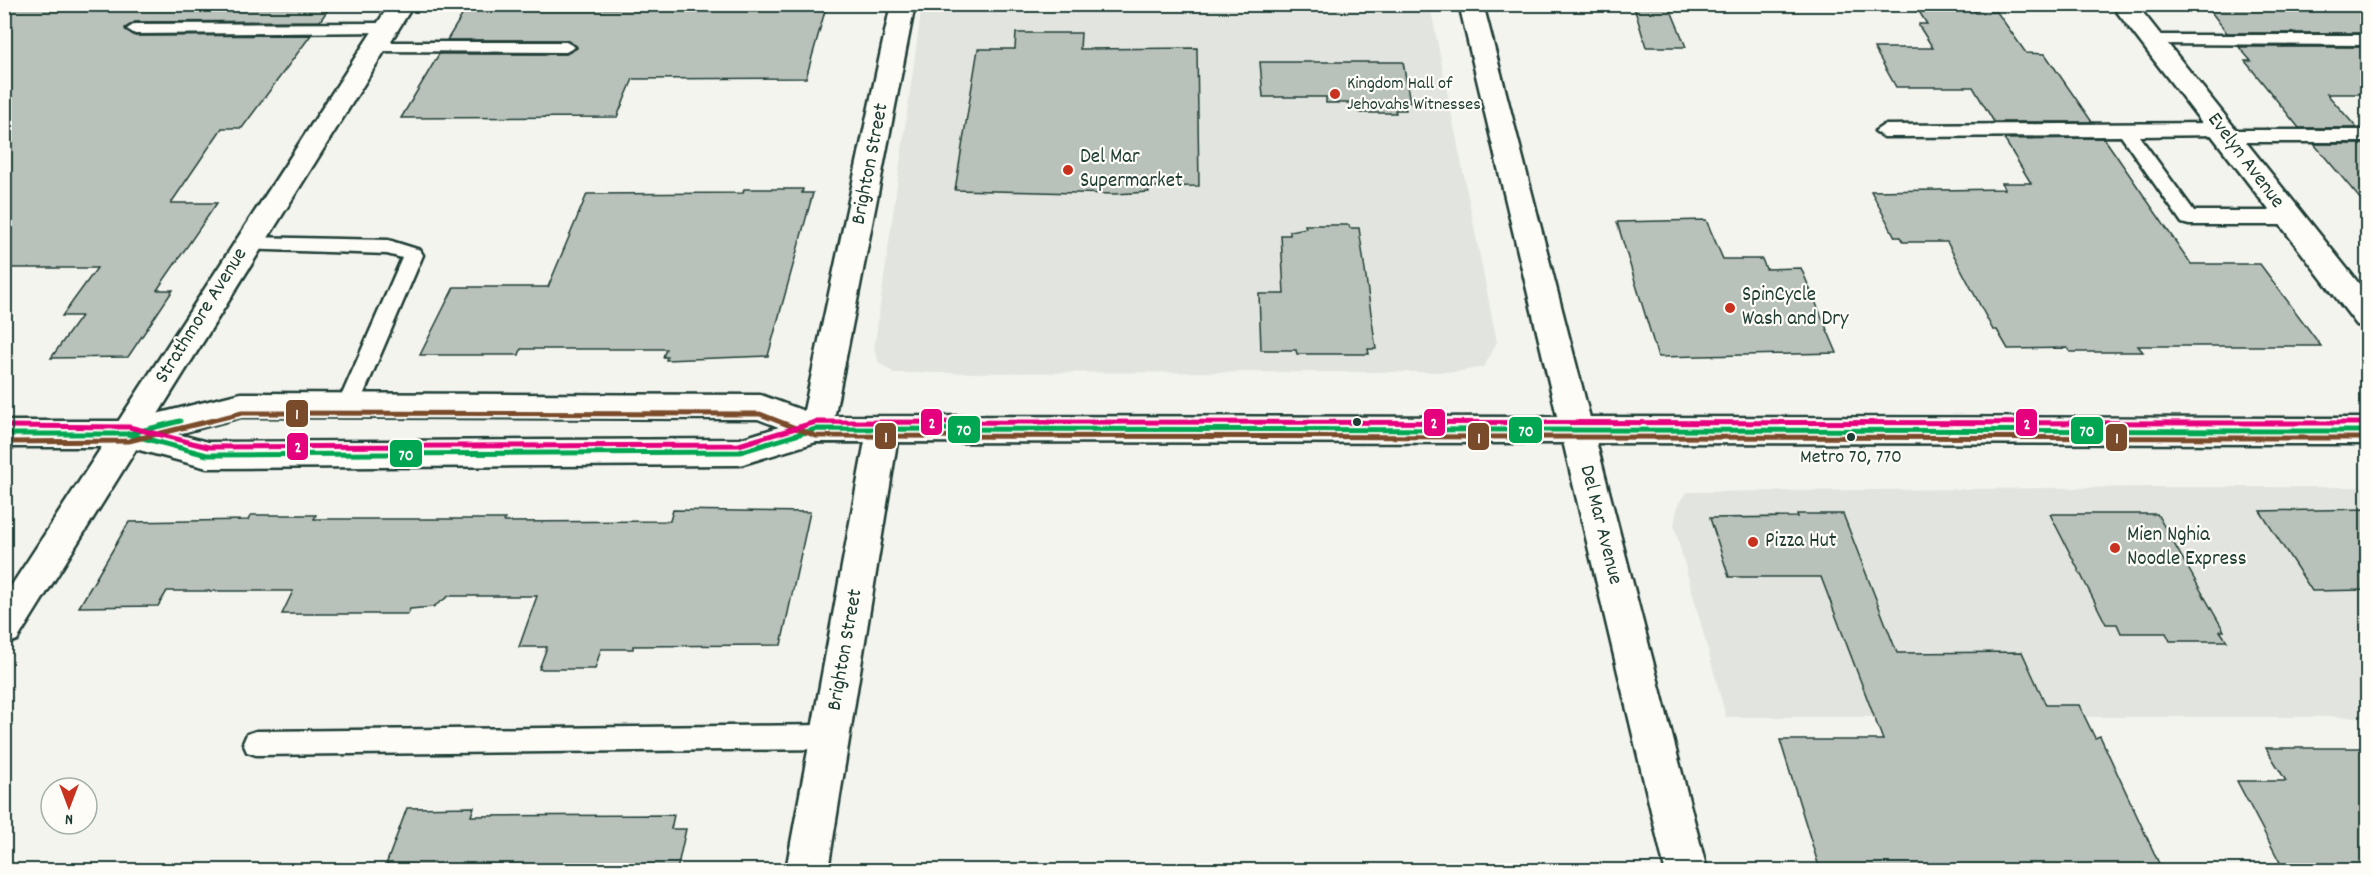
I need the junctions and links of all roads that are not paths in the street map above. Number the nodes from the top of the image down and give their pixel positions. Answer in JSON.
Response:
{"nodes":[{"id":1,"x":402,"y":4,"type":"edge"},
{"id":2,"x":903,"y":4,"type":"edge"},
{"id":3,"x":1471,"y":4,"type":"edge"},
{"id":4,"x":2123,"y":4,"type":"edge"},
{"id":5,"x":135,"y":29,"type":"dead end"},
{"id":6,"x":381,"y":38,"type":"junction"},
{"id":7,"x":2151,"y":40,"type":"junction"},
{"id":8,"x":2367,"y":40,"type":"edge"},
{"id":9,"x":566,"y":47,"type":"dead end"},
{"id":10,"x":2126,"y":130,"type":"junction"},
{"id":11,"x":1884,"y":131,"type":"dead end"},
{"id":12,"x":2224,"y":133,"type":"junction"},
{"id":13,"x":2367,"y":136,"type":"edge"},
{"id":14,"x":2289,"y":218,"type":"junction"},
{"id":15,"x":248,"y":244,"type":"junction"},
{"id":16,"x":2358,"y":291,"type":"edge"},
{"id":17,"x":2367,"y":316,"type":"edge"},
{"id":18,"x":348,"y":406,"type":"junction"},
{"id":19,"x":816,"y":429,"type":"junction"},
{"id":20,"x":883,"y":430,"type":"junction"},
{"id":21,"x":1576,"y":430,"type":"junction"},
{"id":22,"x":2367,"y":431,"type":"edge"},
{"id":23,"x":4,"y":434,"type":"edge"},
{"id":24,"x":128,"y":434,"type":"junction"},
{"id":25,"x":4,"y":629,"type":"edge"},
{"id":26,"x":830,"y":737,"type":"junction"},
{"id":27,"x":256,"y":744,"type":"dead end"},
{"id":28,"x":807,"y":870,"type":"edge"},
{"id":29,"x":1686,"y":870,"type":"edge"}],
"edges":[{"from":1,"to":6,"type":"main road","name":"Strathmore Avenue"},
{"from":2,"to":19,"type":"main road","name":"Brighton Street"},
{"from":3,"to":21,"type":"main road","name":"Del Mar Avenue"},
{"from":4,"to":7,"type":"main road","name":"Evelyn Avenue"},
{"from":5,"to":6,"type":"lane"},
{"from":6,"to":9,"type":"lane"},
{"from":6,"to":15,"type":"main road","name":"Strathmore Avenue"},
{"from":7,"to":8,"type":"lane"},
{"from":7,"to":12,"type":"main road","name":"Evelyn Avenue"},
{"from":10,"to":11,"type":"lane"},
{"from":10,"to":12,"type":"lane"},
{"from":10,"to":14,"type":"lane"},
{"from":12,"to":13,"type":"lane"},
{"from":12,"to":14,"type":"main road","name":"Evelyn Avenue"},
{"from":14,"to":16,"type":"main road","name":"Evelyn Avenue"},
{"from":15,"to":18,"type":"lane"},
{"from":15,"to":24,"type":"main road","name":"Strathmore Avenue"},
{"from":16,"to":17,"type":"main road","name":"Evelyn Avenue"},
{"from":18,"to":19,"type":"main road"},
{"from":18,"to":24,"type":"main road"},
{"from":19,"to":20,"type":"main road"},
{"from":19,"to":24,"type":"main road"},
{"from":20,"to":21,"type":"main road"},
{"from":20,"to":26,"type":"main road","name":"Brighton Street"},
{"from":21,"to":22,"type":"main road"},
{"from":21,"to":29,"type":"main road","name":"Del Mar Avenue"},
{"from":23,"to":24,"type":"main road"},
{"from":24,"to":25,"type":"main road","name":"Strathmore Avenue"},
{"from":26,"to":27,"type":"lane"},
{"from":26,"to":28,"type":"main road","name":"Brighton Street"}]}
